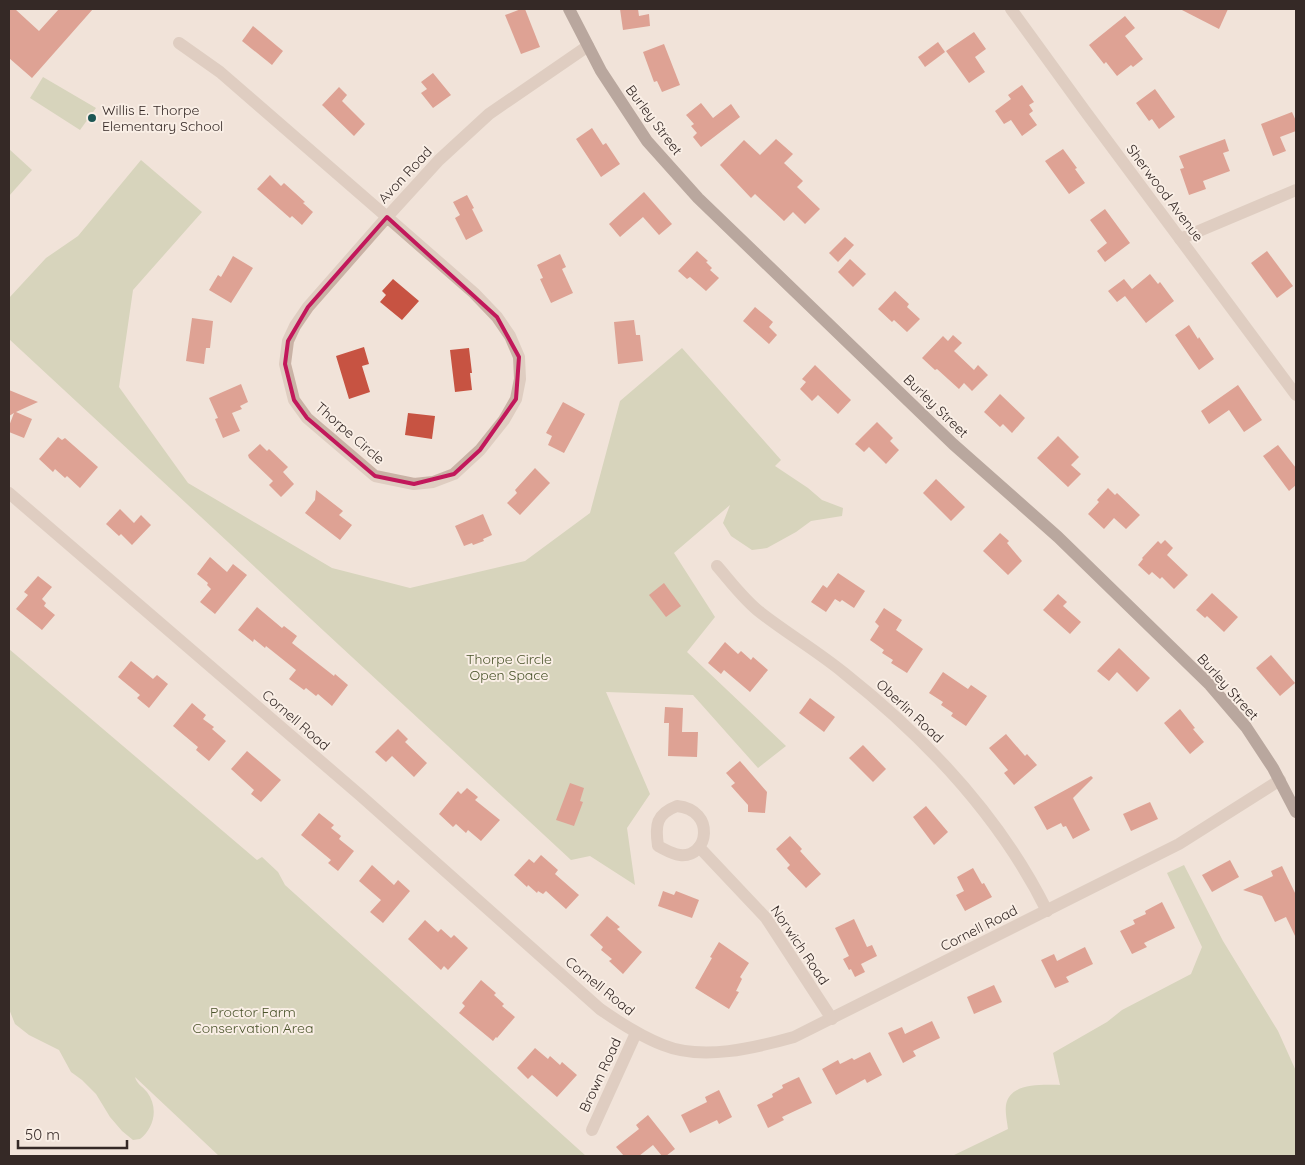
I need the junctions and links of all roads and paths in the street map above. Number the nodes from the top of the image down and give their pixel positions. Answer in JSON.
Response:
{"nodes":[{"id":1,"x":569,"y":9,"type":"edge"},
{"id":2,"x":1011,"y":9,"type":"edge"},
{"id":3,"x":179,"y":43,"type":"dead end"},
{"id":4,"x":588,"y":46,"type":"junction"},
{"id":5,"x":1296,"y":190,"type":"edge"},
{"id":6,"x":387,"y":217,"type":"junction"},
{"id":7,"x":1180,"y":239,"type":"junction"},
{"id":8,"x":1296,"y":395,"type":"edge"},
{"id":9,"x":9,"y":493,"type":"edge"},
{"id":10,"x":717,"y":566,"type":"dead end"},
{"id":11,"x":1280,"y":780,"type":"junction"},
{"id":12,"x":1296,"y":812,"type":"edge"},
{"id":13,"x":699,"y":847,"type":"dead end"},
{"id":14,"x":1046,"y":911,"type":"junction"},
{"id":15,"x":832,"y":1019,"type":"junction"},
{"id":16,"x":636,"y":1032,"type":"junction"},
{"id":17,"x":592,"y":1130,"type":"dead end"}],
"edges":[{"from":1,"to":4,"type":"main road","name":"Burley Street"},
{"from":2,"to":7,"type":"street","name":"Sherwood Avenue"},
{"from":3,"to":6,"type":"street","name":"Avon Road"},
{"from":4,"to":6,"type":"street","name":"Avon Road"},
{"from":4,"to":11,"type":"main road","name":"Burley Street"},
{"from":5,"to":7,"type":"street"},
{"from":6,"to":6,"type":"street","name":"Thorpe Circle"},
{"from":7,"to":8,"type":"street","name":"Sherwood Avenue"},
{"from":9,"to":16,"type":"street","name":"Cornell Road"},
{"from":10,"to":14,"type":"street","name":"Oberlin Road"},
{"from":11,"to":12,"type":"main road","name":"Burley Street"},
{"from":11,"to":14,"type":"street","name":"Cornell Road"},
{"from":13,"to":15,"type":"street","name":"Norwich Road"},
{"from":14,"to":15,"type":"street","name":"Cornell Road"},
{"from":15,"to":16,"type":"street","name":"Cornell Road"},
{"from":16,"to":17,"type":"street","name":"Brown Road"}]}
